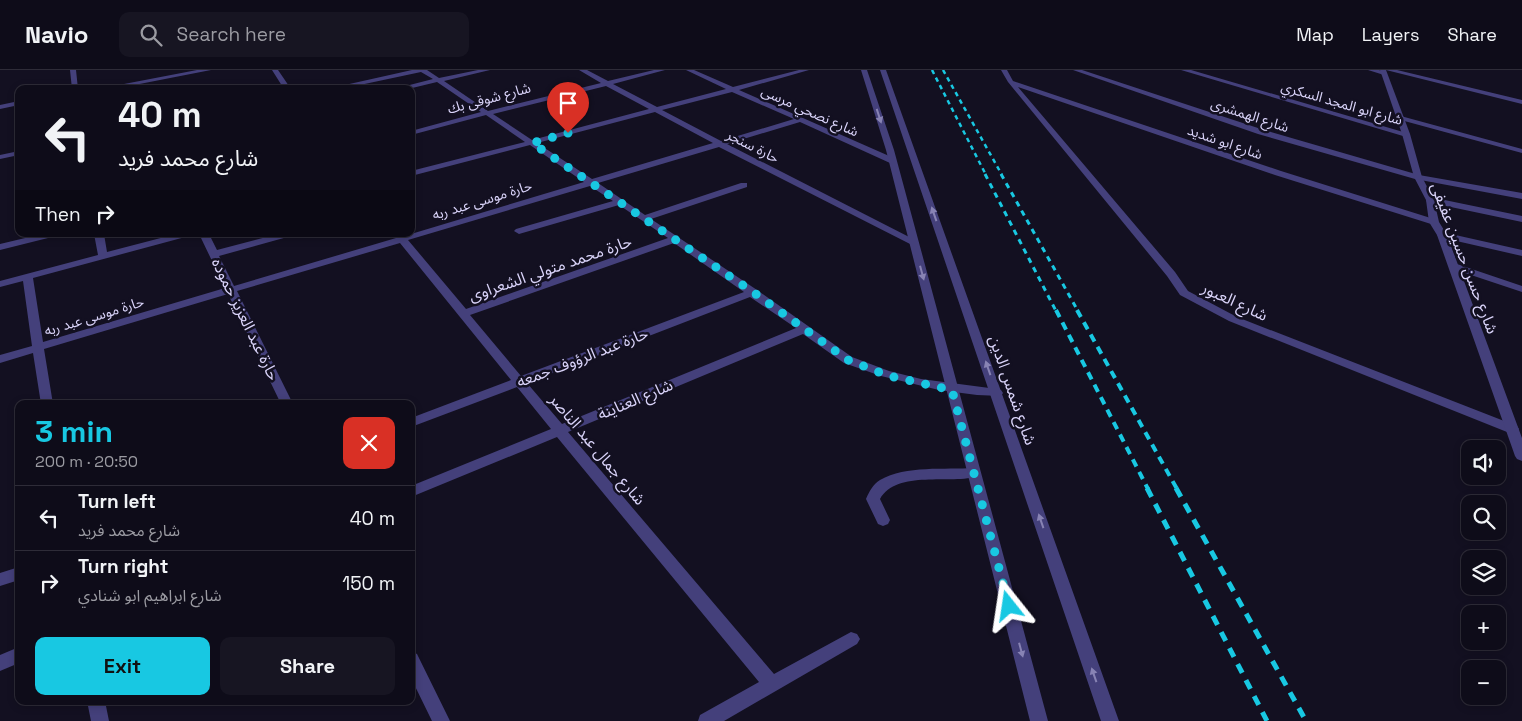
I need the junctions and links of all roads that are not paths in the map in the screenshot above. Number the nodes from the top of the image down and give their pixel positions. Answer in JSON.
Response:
{"nodes":[{"id":1,"x":73,"y":70,"type":"edge"},
{"id":2,"x":208,"y":70,"type":"edge"},
{"id":3,"x":275,"y":70,"type":"edge"},
{"id":4,"x":422,"y":70,"type":"edge"},
{"id":5,"x":487,"y":70,"type":"edge"},
{"id":6,"x":582,"y":70,"type":"edge"},
{"id":7,"x":662,"y":70,"type":"edge"},
{"id":8,"x":689,"y":70,"type":"edge"},
{"id":9,"x":806,"y":70,"type":"edge"},
{"id":10,"x":864,"y":70,"type":"edge"},
{"id":11,"x":883,"y":70,"type":"edge"},
{"id":12,"x":1004,"y":70,"type":"edge"},
{"id":13,"x":1076,"y":70,"type":"edge"},
{"id":14,"x":1184,"y":70,"type":"edge"},
{"id":15,"x":1371,"y":70,"type":"edge"},
{"id":16,"x":1385,"y":71,"type":"edge"},
{"id":17,"x":438,"y":80,"type":"junction"},
{"id":18,"x":1010,"y":81,"type":"junction"},
{"id":19,"x":606,"y":83,"type":"junction"},
{"id":20,"x":75,"y":85,"type":"edge"},
{"id":21,"x":124,"y":85,"type":"edge"},
{"id":22,"x":285,"y":85,"type":"edge"},
{"id":23,"x":349,"y":85,"type":"edge"},
{"id":24,"x":415,"y":85,"type":"edge"},
{"id":25,"x":732,"y":90,"type":"junction"},
{"id":26,"x":1522,"y":102,"type":"edge"},
{"id":27,"x":15,"y":104,"type":"edge"},
{"id":28,"x":0,"y":107,"type":"edge"},
{"id":29,"x":657,"y":110,"type":"junction"},
{"id":30,"x":487,"y":113,"type":"junction"},
{"id":31,"x":1400,"y":117,"type":"junction"},
{"id":32,"x":800,"y":120,"type":"junction"},
{"id":33,"x":415,"y":132,"type":"edge"},
{"id":34,"x":1406,"y":134,"type":"junction"},
{"id":35,"x":532,"y":143,"type":"junction"},
{"id":36,"x":720,"y":144,"type":"junction"},
{"id":37,"x":1522,"y":151,"type":"edge"},
{"id":38,"x":15,"y":154,"type":"edge"},
{"id":39,"x":0,"y":157,"type":"edge"},
{"id":40,"x":893,"y":161,"type":"junction"},
{"id":41,"x":415,"y":173,"type":"edge"},
{"id":42,"x":1418,"y":177,"type":"junction"},
{"id":43,"x":590,"y":182,"type":"junction"},
{"id":44,"x":744,"y":185,"type":"dead end"},
{"id":45,"x":1522,"y":196,"type":"edge"},
{"id":46,"x":1430,"y":200,"type":"junction"},
{"id":47,"x":620,"y":202,"type":"junction"},
{"id":48,"x":644,"y":218,"type":"junction"},
{"id":49,"x":1522,"y":219,"type":"edge"},
{"id":50,"x":1434,"y":222,"type":"junction"},
{"id":51,"x":415,"y":232,"type":"edge"},
{"id":52,"x":519,"y":232,"type":"dead end"},
{"id":53,"x":1442,"y":234,"type":"junction"},
{"id":54,"x":41,"y":237,"type":"edge"},
{"id":55,"x":100,"y":237,"type":"edge"},
{"id":56,"x":174,"y":237,"type":"edge"},
{"id":57,"x":206,"y":237,"type":"edge"},
{"id":58,"x":277,"y":237,"type":"edge"},
{"id":59,"x":397,"y":237,"type":"edge"},
{"id":60,"x":401,"y":237,"type":"edge"},
{"id":61,"x":675,"y":239,"type":"junction"},
{"id":62,"x":914,"y":242,"type":"junction"},
{"id":63,"x":0,"y":247,"type":"edge"},
{"id":64,"x":1522,"y":253,"type":"edge"},
{"id":65,"x":214,"y":254,"type":"junction"},
{"id":66,"x":103,"y":255,"type":"junction"},
{"id":67,"x":1454,"y":266,"type":"junction"},
{"id":68,"x":27,"y":276,"type":"junction"},
{"id":69,"x":0,"y":284,"type":"edge"},
{"id":70,"x":1522,"y":289,"type":"edge"},
{"id":71,"x":232,"y":290,"type":"junction"},
{"id":72,"x":753,"y":292,"type":"junction"},
{"id":73,"x":463,"y":314,"type":"junction"},
{"id":74,"x":804,"y":329,"type":"junction"},
{"id":75,"x":38,"y":347,"type":"junction"},
{"id":76,"x":0,"y":359,"type":"edge"},
{"id":77,"x":519,"y":382,"type":"junction"},
{"id":78,"x":952,"y":390,"type":"junction"},
{"id":79,"x":996,"y":393,"type":"junction"},
{"id":80,"x":45,"y":400,"type":"edge"},
{"id":81,"x":285,"y":400,"type":"edge"},
{"id":82,"x":415,"y":421,"type":"edge"},
{"id":83,"x":559,"y":430,"type":"junction"},
{"id":84,"x":1512,"y":430,"type":"junction"},
{"id":85,"x":1522,"y":456,"type":"edge"},
{"id":86,"x":974,"y":473,"type":"junction"},
{"id":87,"x":415,"y":490,"type":"edge"},
{"id":88,"x":883,"y":520,"type":"dead end"},
{"id":89,"x":15,"y":574,"type":"edge"},
{"id":90,"x":0,"y":580,"type":"edge"},
{"id":91,"x":851,"y":639,"type":"dead end"},
{"id":92,"x":15,"y":656,"type":"edge"},
{"id":93,"x":0,"y":662,"type":"edge"},
{"id":94,"x":415,"y":668,"type":"edge"},
{"id":95,"x":772,"y":685,"type":"junction"},
{"id":96,"x":97,"y":705,"type":"edge"},
{"id":97,"x":100,"y":721,"type":"edge"},
{"id":98,"x":441,"y":721,"type":"edge"},
{"id":99,"x":707,"y":721,"type":"edge"},
{"id":100,"x":1039,"y":721,"type":"edge"},
{"id":101,"x":1110,"y":721,"type":"edge"}],
"edges":[{"from":1,"to":20,"type":"street"},
{"from":2,"to":21,"type":"street"},
{"from":3,"to":22,"type":"street"},
{"from":4,"to":17,"type":"street"},
{"from":4,"to":23,"type":"street"},
{"from":5,"to":17,"type":"street"},
{"from":6,"to":19,"type":"street","name":"حارة سنجر"},
{"from":7,"to":19,"type":"street","name":"شارع شوقى بك"},
{"from":8,"to":25,"type":"street","name":"شارع نصحي مرسى"},
{"from":9,"to":25,"type":"street"},
{"from":10,"to":40,"type":"street","one_way":true},
{"from":79,"to":11,"type":"street","name":"شارع شمس الدين","one_way":true},
{"from":12,"to":18,"type":"street","name":"شارع العبور"},
{"from":13,"to":42,"type":"street","name":"شارع الهمشرى"},
{"from":14,"to":34,"type":"street","name":"شارع ابو المجد السكري"},
{"from":15,"to":16,"type":"street"},
{"from":16,"to":26,"type":"street"},
{"from":16,"to":31,"type":"street","name":"شارع حسن حسين عفيفى"},
{"from":17,"to":24,"type":"street"},
{"from":17,"to":30,"type":"street"},
{"from":18,"to":50,"type":"street","name":"شارع ابو شديد"},
{"from":18,"to":84,"type":"street","name":"شارع العبور"},
{"from":19,"to":29,"type":"street","name":"حارة سنجر"},
{"from":19,"to":30,"type":"street","name":"شارع شوقى بك"},
{"from":25,"to":29,"type":"street"},
{"from":25,"to":32,"type":"street","name":"شارع نصحي مرسى"},
{"from":27,"to":28,"type":"street"},
{"from":29,"to":35,"type":"street"},
{"from":29,"to":36,"type":"street","name":"حارة سنجر"},
{"from":30,"to":33,"type":"street","name":"شارع شوقى بك"},
{"from":30,"to":35,"type":"street"},
{"from":31,"to":34,"type":"street","name":"شارع حسن حسين عفيفى"},
{"from":31,"to":37,"type":"street"},
{"from":32,"to":36,"type":"street","name":"حارة موسى عبد ربه"},
{"from":32,"to":40,"type":"street","name":"شارع نصحي مرسى"},
{"from":34,"to":42,"type":"street","name":"شارع حسن حسين عفيفى"},
{"from":35,"to":41,"type":"street"},
{"from":35,"to":43,"type":"street"},
{"from":36,"to":43,"type":"street","name":"حارة موسى عبد ربه"},
{"from":36,"to":62,"type":"street","name":"حارة سنجر"},
{"from":38,"to":39,"type":"street"},
{"from":40,"to":62,"type":"street"},
{"from":42,"to":45,"type":"street","name":"شارع الهمشرى"},
{"from":42,"to":46,"type":"street","name":"شارع حسن حسين عفيفى"},
{"from":43,"to":47,"type":"street"},
{"from":43,"to":51,"type":"street","name":"حارة موسى عبد ربه"},
{"from":44,"to":48,"type":"street"},
{"from":46,"to":49,"type":"street"},
{"from":46,"to":50,"type":"street","name":"شارع حسن حسين عفيفى"},
{"from":47,"to":48,"type":"street"},
{"from":47,"to":52,"type":"street"},
{"from":48,"to":61,"type":"street"},
{"from":50,"to":53,"type":"street","name":"شارع حسن حسين عفيفى"},
{"from":53,"to":64,"type":"street"},
{"from":53,"to":67,"type":"street","name":"شارع حسن حسين عفيفى"},
{"from":54,"to":63,"type":"street"},
{"from":55,"to":66,"type":"street"},
{"from":56,"to":66,"type":"street"},
{"from":57,"to":65,"type":"street","name":"حارة عبد العزيز حموده"},
{"from":58,"to":65,"type":"street"},
{"from":59,"to":71,"type":"street","name":"حارة موسى عبد ربه"},
{"from":60,"to":73,"type":"street","name":"شارع جمال عبد الناصر"},
{"from":61,"to":72,"type":"street"},
{"from":61,"to":73,"type":"street","name":"حارة محمد متولي الشعراوى"},
{"from":62,"to":78,"type":"street","one_way":true},
{"from":65,"to":71,"type":"street","name":"حارة عبد العزيز حموده"},
{"from":66,"to":68,"type":"street"},
{"from":67,"to":70,"type":"street"},
{"from":67,"to":84,"type":"street","name":"شارع حسن حسين عفيفى"},
{"from":68,"to":69,"type":"street"},
{"from":68,"to":75,"type":"street"},
{"from":71,"to":75,"type":"street","name":"حارة موسى عبد ربه"},
{"from":71,"to":81,"type":"street","name":"حارة عبد العزيز حموده"},
{"from":72,"to":74,"type":"street"},
{"from":72,"to":77,"type":"street","name":"حارة عبد الرؤوف جمعه"},
{"from":73,"to":77,"type":"street","name":"شارع جمال عبد الناصر"},
{"from":74,"to":78,"type":"street"},
{"from":74,"to":83,"type":"street","name":"شارع العناينة"},
{"from":75,"to":76,"type":"street","name":"حارة موسى عبد ربه"},
{"from":75,"to":80,"type":"street"},
{"from":77,"to":82,"type":"street","name":"حارة عبد الرؤوف جمعه"},
{"from":77,"to":83,"type":"street","name":"شارع جمال عبد الناصر"},
{"from":78,"to":79,"type":"street"},
{"from":78,"to":86,"type":"street"},
{"from":101,"to":79,"type":"street","name":"شارع شمس الدين","one_way":true},
{"from":83,"to":87,"type":"street","name":"شارع العناينة"},
{"from":83,"to":95,"type":"street","name":"شارع جمال عبد الناصر"},
{"from":84,"to":85,"type":"street","name":"شارع حسن حسين عفيفى"},
{"from":86,"to":88,"type":"street"},
{"from":86,"to":100,"type":"street","one_way":true},
{"from":89,"to":90,"type":"street"},
{"from":91,"to":95,"type":"street"},
{"from":92,"to":93,"type":"street"},
{"from":94,"to":98,"type":"street"},
{"from":95,"to":99,"type":"street"},
{"from":96,"to":97,"type":"street"}]}
